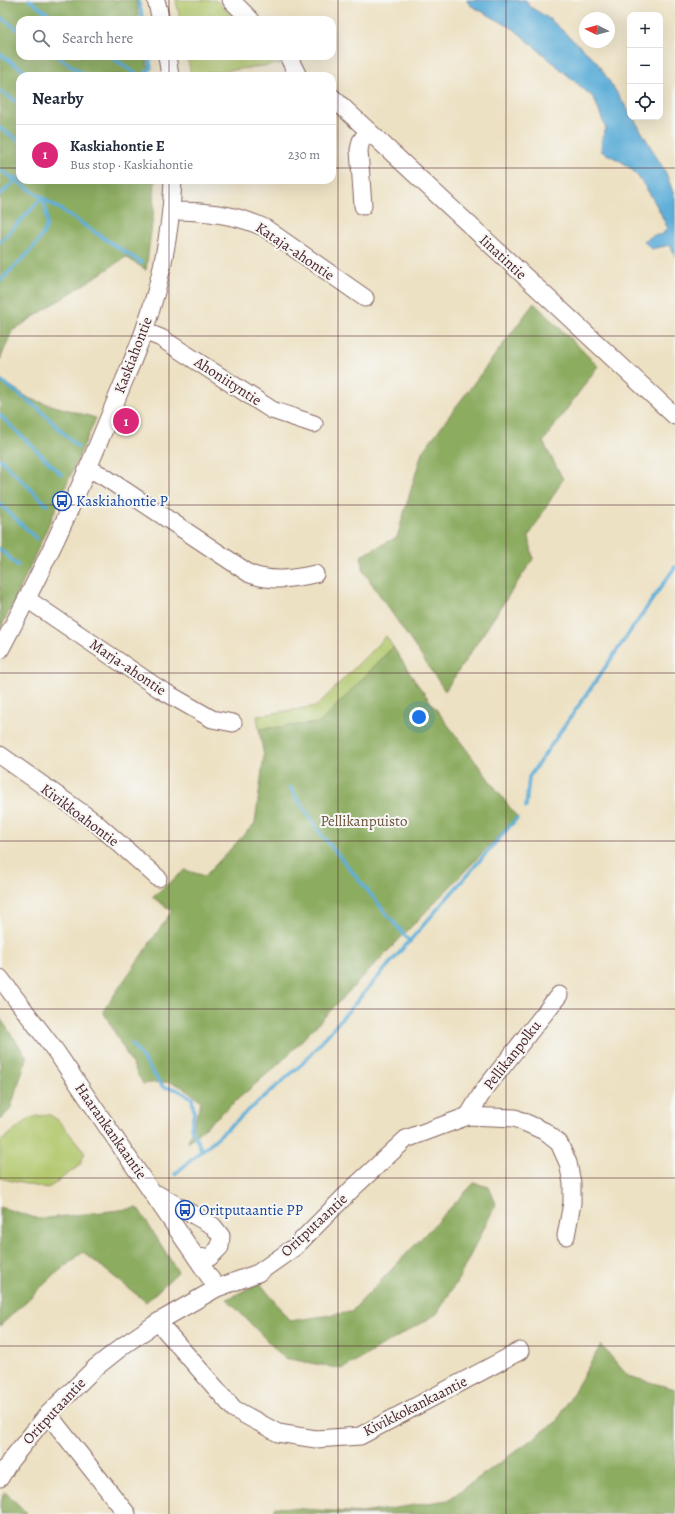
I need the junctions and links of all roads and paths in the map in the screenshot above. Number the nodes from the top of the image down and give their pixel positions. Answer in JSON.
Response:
{"nodes":[{"id":1,"x":156,"y":0,"type":"edge"},
{"id":2,"x":231,"y":0,"type":"edge"},
{"id":3,"x":160,"y":16,"type":"edge"},
{"id":4,"x":247,"y":16,"type":"edge"},
{"id":5,"x":168,"y":60,"type":"edge"},
{"id":6,"x":290,"y":60,"type":"edge"},
{"id":7,"x":169,"y":72,"type":"edge"},
{"id":8,"x":296,"y":72,"type":"edge"},
{"id":9,"x":336,"y":101,"type":"edge"},
{"id":10,"x":368,"y":131,"type":"junction"},
{"id":11,"x":173,"y":184,"type":"edge"},
{"id":12,"x":363,"y":206,"type":"dead end"},
{"id":13,"x":172,"y":211,"type":"junction"},
{"id":14,"x":365,"y":298,"type":"dead end"},
{"id":15,"x":144,"y":331,"type":"junction"},
{"id":16,"x":675,"y":416,"type":"edge"},
{"id":17,"x":314,"y":424,"type":"dead end"},
{"id":18,"x":88,"y":468,"type":"junction"},
{"id":19,"x":315,"y":574,"type":"dead end"},
{"id":20,"x":27,"y":599,"type":"junction"},
{"id":21,"x":0,"y":650,"type":"edge"},
{"id":22,"x":233,"y":723,"type":"dead end"},
{"id":23,"x":0,"y":755,"type":"edge"},
{"id":24,"x":158,"y":878,"type":"dead end"},
{"id":25,"x":0,"y":978,"type":"edge"},
{"id":26,"x":559,"y":995,"type":"dead end"},
{"id":27,"x":468,"y":1116,"type":"junction"},
{"id":28,"x":154,"y":1192,"type":"junction"},
{"id":29,"x":566,"y":1236,"type":"dead end"},
{"id":30,"x":197,"y":1258,"type":"junction"},
{"id":31,"x":217,"y":1288,"type":"junction"},
{"id":32,"x":158,"y":1322,"type":"junction"},
{"id":33,"x":520,"y":1351,"type":"dead end"},
{"id":34,"x":48,"y":1414,"type":"junction"},
{"id":35,"x":0,"y":1478,"type":"edge"},
{"id":36,"x":127,"y":1514,"type":"edge"}],
"edges":[{"from":1,"to":3,"type":"street"},
{"from":2,"to":4,"type":"street"},
{"from":5,"to":7,"type":"street"},
{"from":6,"to":8,"type":"street"},
{"from":9,"to":10,"type":"street","name":"Iinatintie"},
{"from":10,"to":12,"type":"street"},
{"from":10,"to":16,"type":"street","name":"Iinatintie"},
{"from":11,"to":13,"type":"street","name":"Kaskiahontie"},
{"from":13,"to":14,"type":"street","name":"Kataja-ahontie"},
{"from":13,"to":15,"type":"street","name":"Kaskiahontie"},
{"from":15,"to":17,"type":"street","name":"Ahoniityntie"},
{"from":15,"to":18,"type":"street","name":"Kaskiahontie"},
{"from":18,"to":19,"type":"street"},
{"from":18,"to":20,"type":"street","name":"Kaskiahontie"},
{"from":20,"to":21,"type":"street","name":"Kaskiahontie"},
{"from":20,"to":22,"type":"street","name":"Marja-ahontie"},
{"from":23,"to":24,"type":"street","name":"Kivikkoahontie"},
{"from":25,"to":28,"type":"street","name":"Haarankankaantie"},
{"from":26,"to":27,"type":"street","name":"Pellikanpolku"},
{"from":27,"to":29,"type":"street","name":"Oritputaantie"},
{"from":27,"to":31,"type":"street","name":"Oritputaantie"},
{"from":28,"to":30,"type":"street","name":"Haarankankaantie"},
{"from":28,"to":30,"type":"street"},
{"from":30,"to":31,"type":"street","name":"Haarankankaantie"},
{"from":31,"to":32,"type":"street","name":"Oritputaantie"},
{"from":32,"to":33,"type":"street","name":"Kivikkokankaantie"},
{"from":32,"to":34,"type":"street","name":"Oritputaantie"},
{"from":34,"to":35,"type":"street","name":"Oritputaantie"},
{"from":34,"to":36,"type":"street"}]}
